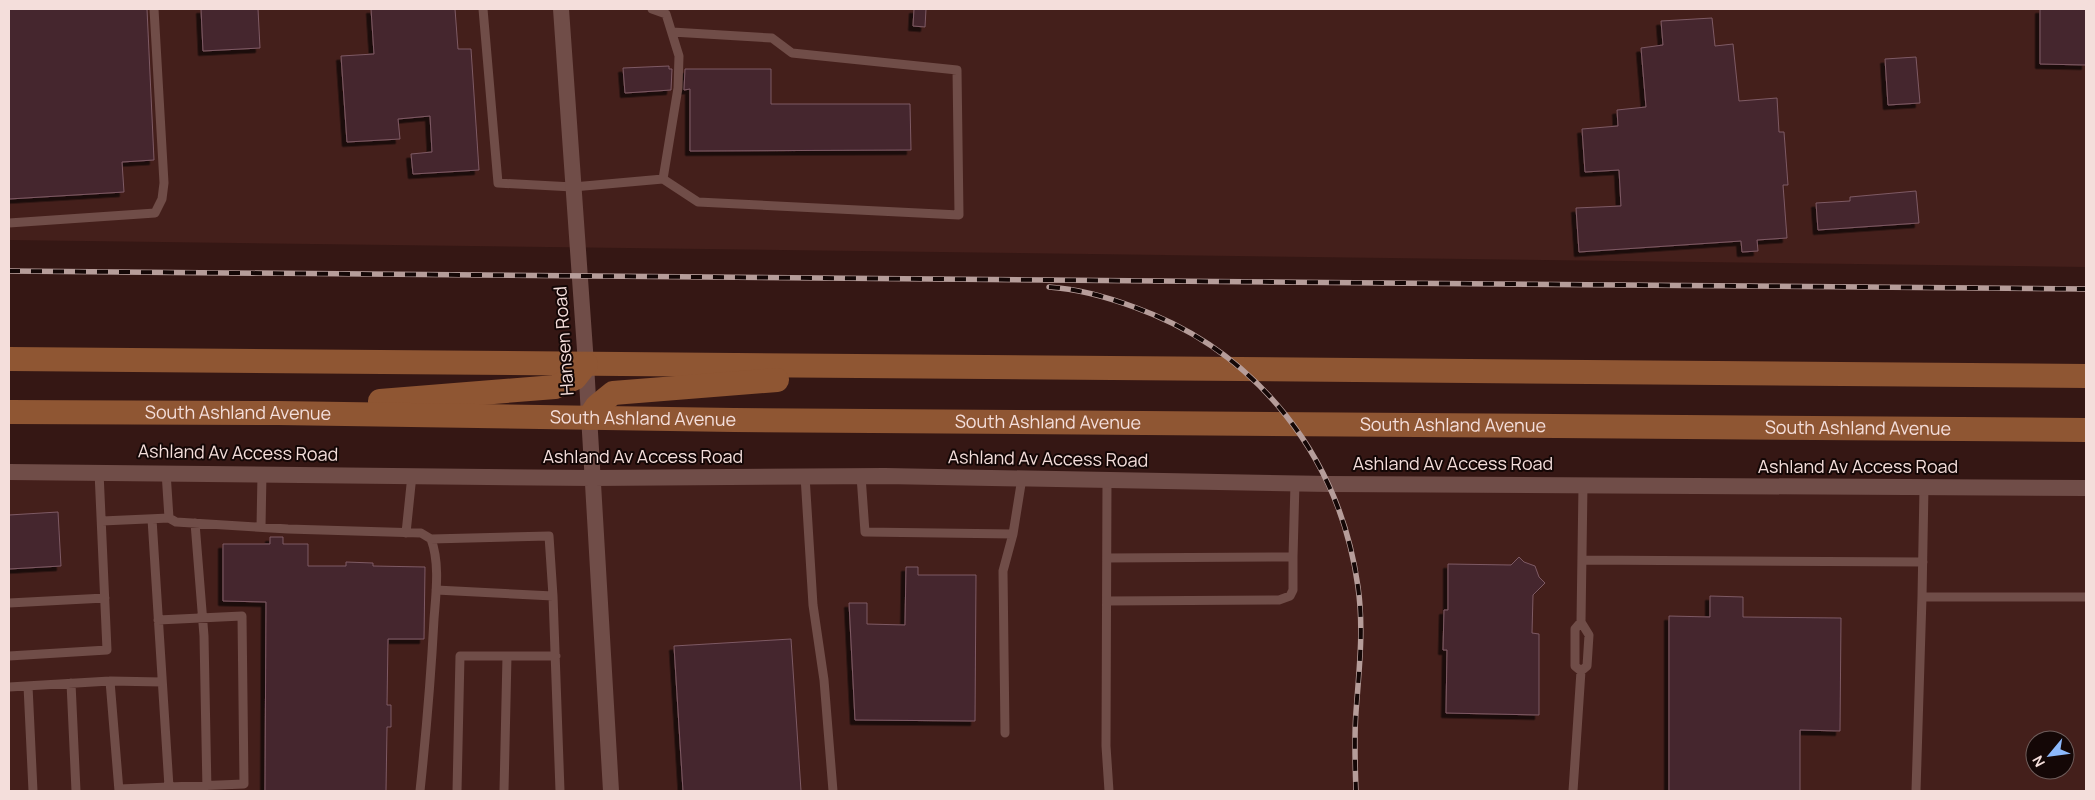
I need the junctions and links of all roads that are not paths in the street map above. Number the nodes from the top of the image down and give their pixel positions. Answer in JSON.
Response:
{"nodes":[{"id":1,"x":154,"y":9,"type":"edge"},
{"id":2,"x":483,"y":9,"type":"edge"},
{"id":3,"x":561,"y":9,"type":"edge"},
{"id":4,"x":652,"y":9,"type":"edge"},
{"id":5,"x":672,"y":32,"type":"junction"},
{"id":6,"x":663,"y":179,"type":"junction"},
{"id":7,"x":573,"y":187,"type":"junction"},
{"id":8,"x":9,"y":223,"type":"edge"},
{"id":9,"x":9,"y":359,"type":"edge"},
{"id":10,"x":586,"y":364,"type":"junction"},
{"id":11,"x":834,"y":366,"type":"junction"},
{"id":12,"x":2086,"y":376,"type":"edge"},
{"id":13,"x":9,"y":412,"type":"edge"},
{"id":14,"x":278,"y":413,"type":"junction"},
{"id":15,"x":589,"y":418,"type":"junction"},
{"id":16,"x":2086,"y":430,"type":"edge"},
{"id":17,"x":9,"y":472,"type":"edge"},
{"id":18,"x":100,"y":472,"type":"junction"},
{"id":19,"x":166,"y":472,"type":"junction"},
{"id":20,"x":262,"y":474,"type":"junction"},
{"id":21,"x":412,"y":475,"type":"junction"},
{"id":22,"x":805,"y":476,"type":"junction"},
{"id":23,"x":861,"y":476,"type":"junction"},
{"id":24,"x":592,"y":478,"type":"junction"},
{"id":25,"x":1022,"y":478,"type":"junction"},
{"id":26,"x":1108,"y":480,"type":"junction"},
{"id":27,"x":1295,"y":483,"type":"junction"},
{"id":28,"x":1583,"y":485,"type":"junction"},
{"id":29,"x":1924,"y":487,"type":"junction"},
{"id":30,"x":2086,"y":488,"type":"edge"},
{"id":31,"x":168,"y":518,"type":"junction"},
{"id":32,"x":152,"y":519,"type":"junction"},
{"id":33,"x":102,"y":521,"type":"junction"},
{"id":34,"x":195,"y":523,"type":"junction"},
{"id":35,"x":261,"y":527,"type":"junction"},
{"id":36,"x":406,"y":533,"type":"junction"},
{"id":37,"x":1013,"y":534,"type":"junction"},
{"id":38,"x":431,"y":538,"type":"junction"},
{"id":39,"x":1293,"y":557,"type":"junction"},
{"id":40,"x":1107,"y":558,"type":"junction"},
{"id":41,"x":1582,"y":560,"type":"junction"},
{"id":42,"x":1923,"y":562,"type":"junction"},
{"id":43,"x":436,"y":590,"type":"junction"},
{"id":44,"x":554,"y":596,"type":"junction"},
{"id":45,"x":2086,"y":597,"type":"edge"},
{"id":46,"x":105,"y":598,"type":"junction"},
{"id":47,"x":1922,"y":598,"type":"junction"},
{"id":48,"x":1107,"y":601,"type":"junction"},
{"id":49,"x":9,"y":603,"type":"edge"},
{"id":50,"x":203,"y":617,"type":"junction"},
{"id":51,"x":158,"y":620,"type":"junction"},
{"id":52,"x":1581,"y":622,"type":"junction"},
{"id":53,"x":9,"y":656,"type":"edge"},
{"id":54,"x":507,"y":656,"type":"junction"},
{"id":55,"x":556,"y":656,"type":"junction"},
{"id":56,"x":1581,"y":670,"type":"junction"},
{"id":57,"x":110,"y":681,"type":"junction"},
{"id":58,"x":162,"y":682,"type":"junction"},
{"id":59,"x":70,"y":683,"type":"junction"},
{"id":60,"x":28,"y":686,"type":"junction"},
{"id":61,"x":9,"y":687,"type":"edge"},
{"id":62,"x":1005,"y":733,"type":"dead end"},
{"id":63,"x":169,"y":787,"type":"junction"},
{"id":64,"x":207,"y":788,"type":"edge"},
{"id":65,"x":119,"y":790,"type":"edge"},
{"id":66,"x":32,"y":791,"type":"edge"},
{"id":67,"x":76,"y":791,"type":"edge"},
{"id":68,"x":420,"y":791,"type":"edge"},
{"id":69,"x":457,"y":791,"type":"edge"},
{"id":70,"x":504,"y":791,"type":"edge"},
{"id":71,"x":560,"y":791,"type":"edge"},
{"id":72,"x":611,"y":791,"type":"edge"},
{"id":73,"x":833,"y":791,"type":"edge"},
{"id":74,"x":1109,"y":791,"type":"edge"},
{"id":75,"x":1573,"y":791,"type":"edge"},
{"id":76,"x":1916,"y":791,"type":"edge"}],
"edges":[{"from":1,"to":8,"type":"lane"},
{"from":2,"to":7,"type":"lane"},
{"from":3,"to":7,"type":"street","name":"Hansen Road"},
{"from":4,"to":5,"type":"lane"},
{"from":5,"to":6,"type":"lane"},
{"from":5,"to":6,"type":"lane"},
{"from":6,"to":7,"type":"lane"},
{"from":7,"to":10,"type":"street","name":"Hansen Road"},
{"from":9,"to":10,"type":"main road"},
{"from":10,"to":11,"type":"main road"},
{"from":10,"to":14,"type":"main road"},
{"from":10,"to":15,"type":"street","name":"Hansen Road"},
{"from":11,"to":12,"type":"main road"},
{"from":11,"to":15,"type":"main road"},
{"from":13,"to":14,"type":"main road","name":"South Ashland Avenue"},
{"from":14,"to":15,"type":"main road","name":"South Ashland Avenue"},
{"from":15,"to":16,"type":"main road","name":"South Ashland Avenue"},
{"from":15,"to":24,"type":"street","name":"Hansen Road"},
{"from":17,"to":18,"type":"street","name":"Ashland Av Access Road"},
{"from":18,"to":19,"type":"street","name":"Ashland Av Access Road"},
{"from":18,"to":33,"type":"lane"},
{"from":19,"to":20,"type":"street","name":"Ashland Av Access Road"},
{"from":19,"to":31,"type":"lane"},
{"from":20,"to":21,"type":"street","name":"Ashland Av Access Road"},
{"from":20,"to":35,"type":"lane"},
{"from":21,"to":24,"type":"street","name":"Ashland Av Access Road"},
{"from":21,"to":36,"type":"lane"},
{"from":22,"to":23,"type":"street","name":"Ashland Av Access Road"},
{"from":22,"to":24,"type":"street","name":"Ashland Av Access Road"},
{"from":22,"to":73,"type":"lane"},
{"from":23,"to":25,"type":"street","name":"Ashland Av Access Road"},
{"from":23,"to":37,"type":"lane"},
{"from":24,"to":72,"type":"street","name":"Hansen Road"},
{"from":25,"to":26,"type":"street","name":"Ashland Av Access Road"},
{"from":25,"to":37,"type":"lane"},
{"from":26,"to":27,"type":"street","name":"Ashland Av Access Road"},
{"from":26,"to":40,"type":"lane"},
{"from":27,"to":28,"type":"street","name":"Ashland Av Access Road"},
{"from":27,"to":39,"type":"lane"},
{"from":28,"to":29,"type":"street","name":"Ashland Av Access Road"},
{"from":28,"to":41,"type":"lane"},
{"from":29,"to":30,"type":"street","name":"Ashland Av Access Road"},
{"from":29,"to":42,"type":"lane"},
{"from":31,"to":32,"type":"lane"},
{"from":31,"to":34,"type":"lane"},
{"from":32,"to":33,"type":"lane"},
{"from":32,"to":51,"type":"lane"},
{"from":33,"to":46,"type":"lane"},
{"from":34,"to":35,"type":"lane"},
{"from":34,"to":50,"type":"lane"},
{"from":35,"to":36,"type":"lane"},
{"from":36,"to":38,"type":"lane"},
{"from":37,"to":62,"type":"lane"},
{"from":38,"to":43,"type":"lane"},
{"from":38,"to":44,"type":"lane"},
{"from":39,"to":40,"type":"lane"},
{"from":39,"to":48,"type":"lane"},
{"from":40,"to":48,"type":"lane"},
{"from":41,"to":42,"type":"lane"},
{"from":41,"to":52,"type":"lane"},
{"from":42,"to":47,"type":"lane"},
{"from":43,"to":44,"type":"lane"},
{"from":43,"to":68,"type":"lane"},
{"from":44,"to":55,"type":"lane"},
{"from":45,"to":47,"type":"lane"},
{"from":46,"to":49,"type":"lane"},
{"from":46,"to":53,"type":"lane"},
{"from":47,"to":76,"type":"lane"},
{"from":48,"to":74,"type":"lane"},
{"from":50,"to":51,"type":"lane"},
{"from":50,"to":64,"type":"lane"},
{"from":50,"to":64,"type":"lane"},
{"from":51,"to":58,"type":"lane"},
{"from":52,"to":56,"type":"lane"},
{"from":52,"to":56,"type":"lane"},
{"from":54,"to":55,"type":"lane"},
{"from":54,"to":69,"type":"lane"},
{"from":54,"to":70,"type":"lane"},
{"from":55,"to":71,"type":"lane"},
{"from":56,"to":75,"type":"lane"},
{"from":57,"to":58,"type":"lane"},
{"from":57,"to":59,"type":"lane"},
{"from":57,"to":65,"type":"lane"},
{"from":58,"to":63,"type":"lane"},
{"from":59,"to":60,"type":"lane"},
{"from":59,"to":67,"type":"lane"},
{"from":60,"to":61,"type":"lane"},
{"from":60,"to":66,"type":"lane"},
{"from":63,"to":64,"type":"lane"},
{"from":63,"to":65,"type":"lane"}]}
